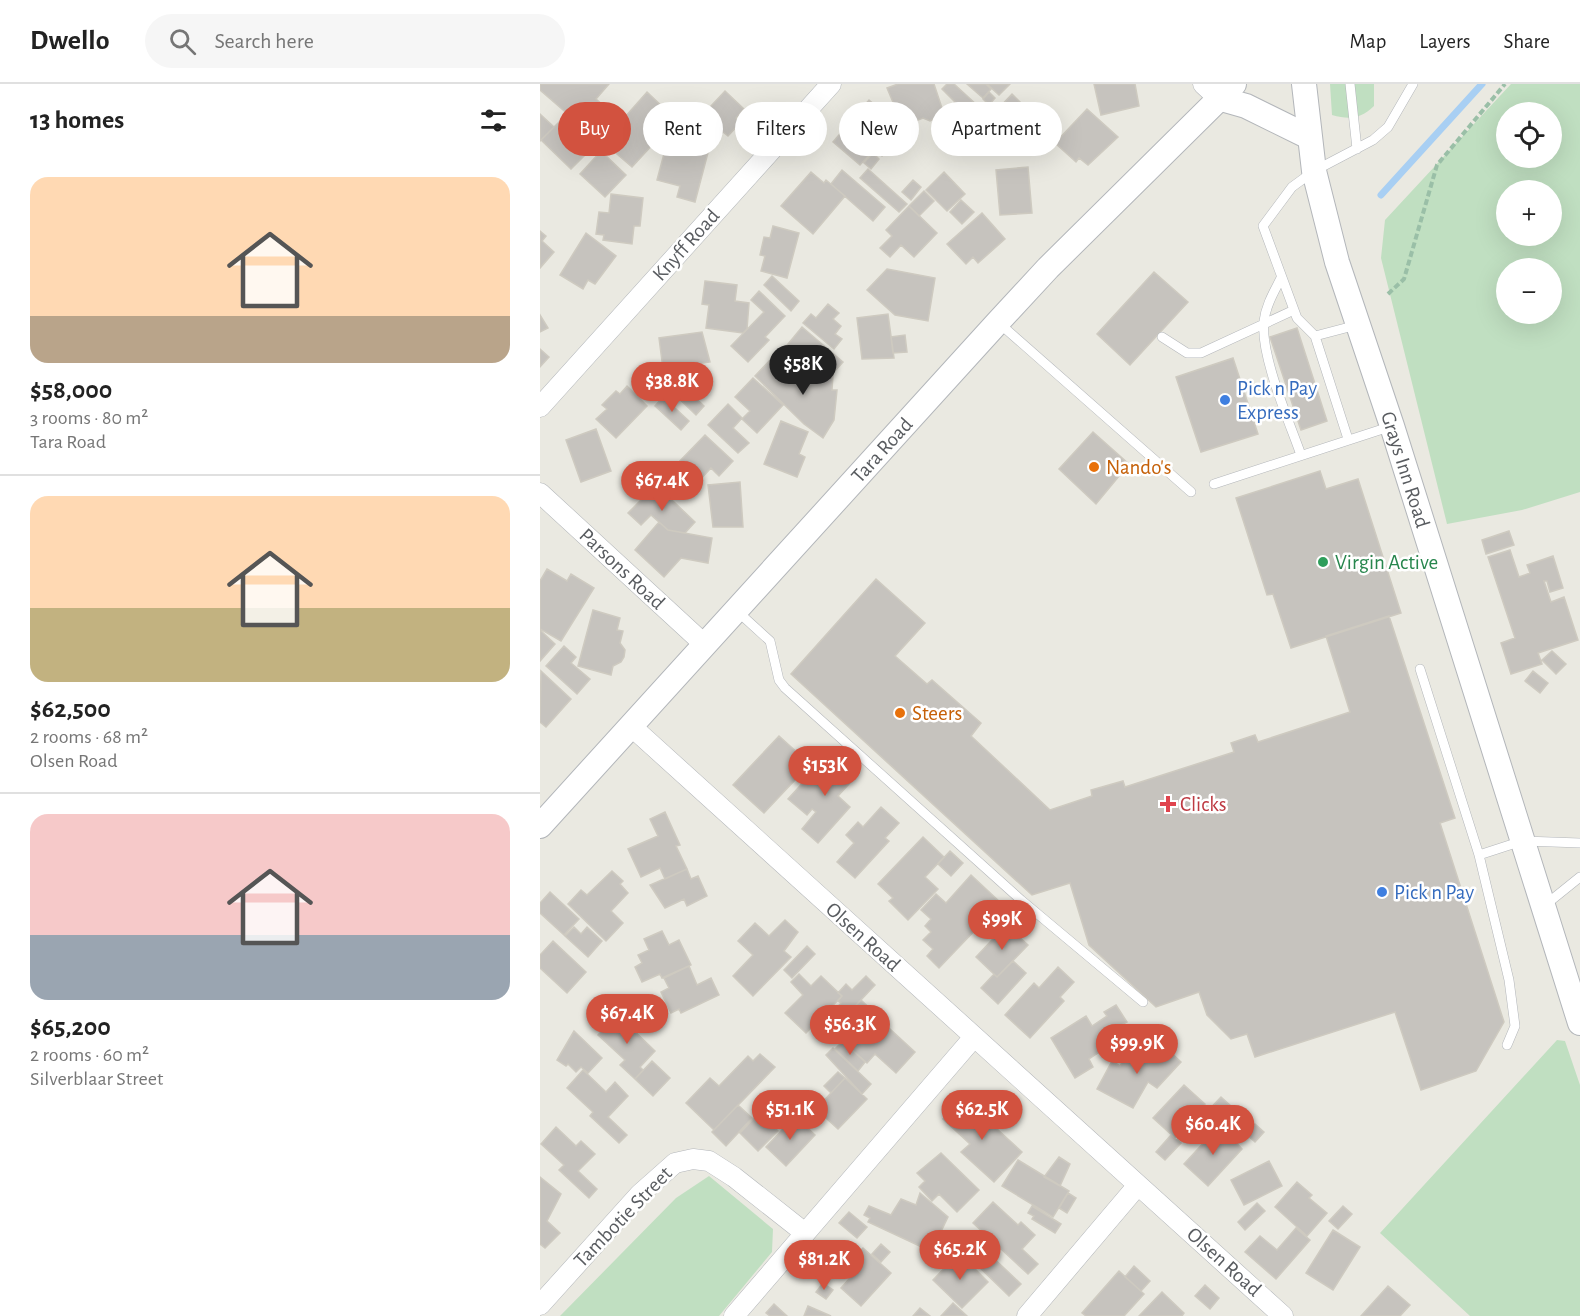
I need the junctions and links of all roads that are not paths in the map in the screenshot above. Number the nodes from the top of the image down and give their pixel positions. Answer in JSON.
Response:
{"nodes":[{"id":1,"x":831,"y":84,"type":"edge"},
{"id":2,"x":1304,"y":84,"type":"edge"},
{"id":3,"x":1350,"y":84,"type":"edge"},
{"id":4,"x":1411,"y":86,"type":"edge"},
{"id":5,"x":1219,"y":89,"type":"edge"},
{"id":6,"x":1309,"y":137,"type":"junction"},
{"id":7,"x":1357,"y":149,"type":"junction"},
{"id":8,"x":1314,"y":171,"type":"junction"},
{"id":9,"x":1281,"y":278,"type":"junction"},
{"id":10,"x":1294,"y":309,"type":"junction"},
{"id":11,"x":998,"y":322,"type":"junction"},
{"id":12,"x":1264,"y":323,"type":"junction"},
{"id":13,"x":1357,"y":325,"type":"junction"},
{"id":14,"x":1162,"y":336,"type":"dead end"},
{"id":15,"x":1315,"y":336,"type":"junction"},
{"id":16,"x":540,"y":407,"type":"edge"},
{"id":17,"x":1392,"y":426,"type":"junction"},
{"id":18,"x":1348,"y":439,"type":"junction"},
{"id":19,"x":1301,"y":455,"type":"junction"},
{"id":20,"x":1214,"y":484,"type":"dead end"},
{"id":21,"x":1191,"y":492,"type":"dead end"},
{"id":22,"x":540,"y":493,"type":"edge"},
{"id":23,"x":736,"y":609,"type":"junction"},
{"id":24,"x":704,"y":644,"type":"junction"},
{"id":25,"x":1420,"y":669,"type":"dead end"},
{"id":26,"x":631,"y":726,"type":"junction"},
{"id":27,"x":540,"y":826,"type":"edge"},
{"id":28,"x":1522,"y":841,"type":"junction"},
{"id":29,"x":1580,"y":843,"type":"edge"},
{"id":30,"x":1479,"y":855,"type":"junction"},
{"id":31,"x":1580,"y":877,"type":"edge"},
{"id":32,"x":1543,"y":907,"type":"junction"},
{"id":33,"x":1143,"y":1002,"type":"dead end"},
{"id":34,"x":1580,"y":1023,"type":"edge"},
{"id":35,"x":974,"y":1037,"type":"junction"},
{"id":36,"x":1507,"y":1045,"type":"dead end"},
{"id":37,"x":1138,"y":1185,"type":"junction"},
{"id":38,"x":805,"y":1233,"type":"junction"},
{"id":39,"x":540,"y":1305,"type":"edge"},
{"id":40,"x":734,"y":1316,"type":"edge"},
{"id":41,"x":1027,"y":1316,"type":"edge"},
{"id":42,"x":1283,"y":1316,"type":"edge"}],
"edges":[{"from":1,"to":16,"type":"street","name":"Knyff Road"},
{"from":2,"to":6,"type":"street","name":"Grays Inn Road"},
{"from":3,"to":7,"type":"lane"},
{"from":4,"to":7,"type":"lane"},
{"from":5,"to":6,"type":"street"},
{"from":5,"to":11,"type":"street","name":"Tara Road"},
{"from":6,"to":8,"type":"street","name":"Grays Inn Road"},
{"from":7,"to":8,"type":"lane"},
{"from":8,"to":9,"type":"lane"},
{"from":8,"to":13,"type":"street","name":"Grays Inn Road"},
{"from":9,"to":10,"type":"lane"},
{"from":9,"to":12,"type":"lane"},
{"from":10,"to":12,"type":"lane"},
{"from":10,"to":15,"type":"lane"},
{"from":11,"to":21,"type":"lane"},
{"from":11,"to":23,"type":"street","name":"Tara Road"},
{"from":12,"to":14,"type":"lane"},
{"from":12,"to":19,"type":"lane"},
{"from":13,"to":15,"type":"lane"},
{"from":13,"to":17,"type":"street","name":"Grays Inn Road"},
{"from":15,"to":18,"type":"lane"},
{"from":17,"to":18,"type":"lane"},
{"from":17,"to":28,"type":"street","name":"Grays Inn Road"},
{"from":18,"to":19,"type":"lane"},
{"from":19,"to":20,"type":"lane"},
{"from":22,"to":24,"type":"street","name":"Parsons Road"},
{"from":23,"to":24,"type":"street","name":"Tara Road"},
{"from":23,"to":33,"type":"lane"},
{"from":24,"to":26,"type":"street","name":"Tara Road"},
{"from":25,"to":30,"type":"lane"},
{"from":26,"to":27,"type":"street","name":"Tara Road"},
{"from":26,"to":35,"type":"street","name":"Olsen Road"},
{"from":28,"to":29,"type":"lane"},
{"from":28,"to":30,"type":"lane"},
{"from":28,"to":32,"type":"street","name":"Grays Inn Road"},
{"from":30,"to":36,"type":"lane"},
{"from":31,"to":32,"type":"lane"},
{"from":32,"to":34,"type":"street","name":"Grays Inn Road"},
{"from":35,"to":37,"type":"street","name":"Olsen Road"},
{"from":35,"to":38,"type":"street"},
{"from":37,"to":41,"type":"street"},
{"from":37,"to":42,"type":"street","name":"Olsen Road"},
{"from":38,"to":39,"type":"street","name":"Tambotie Street"},
{"from":38,"to":40,"type":"street"}]}
